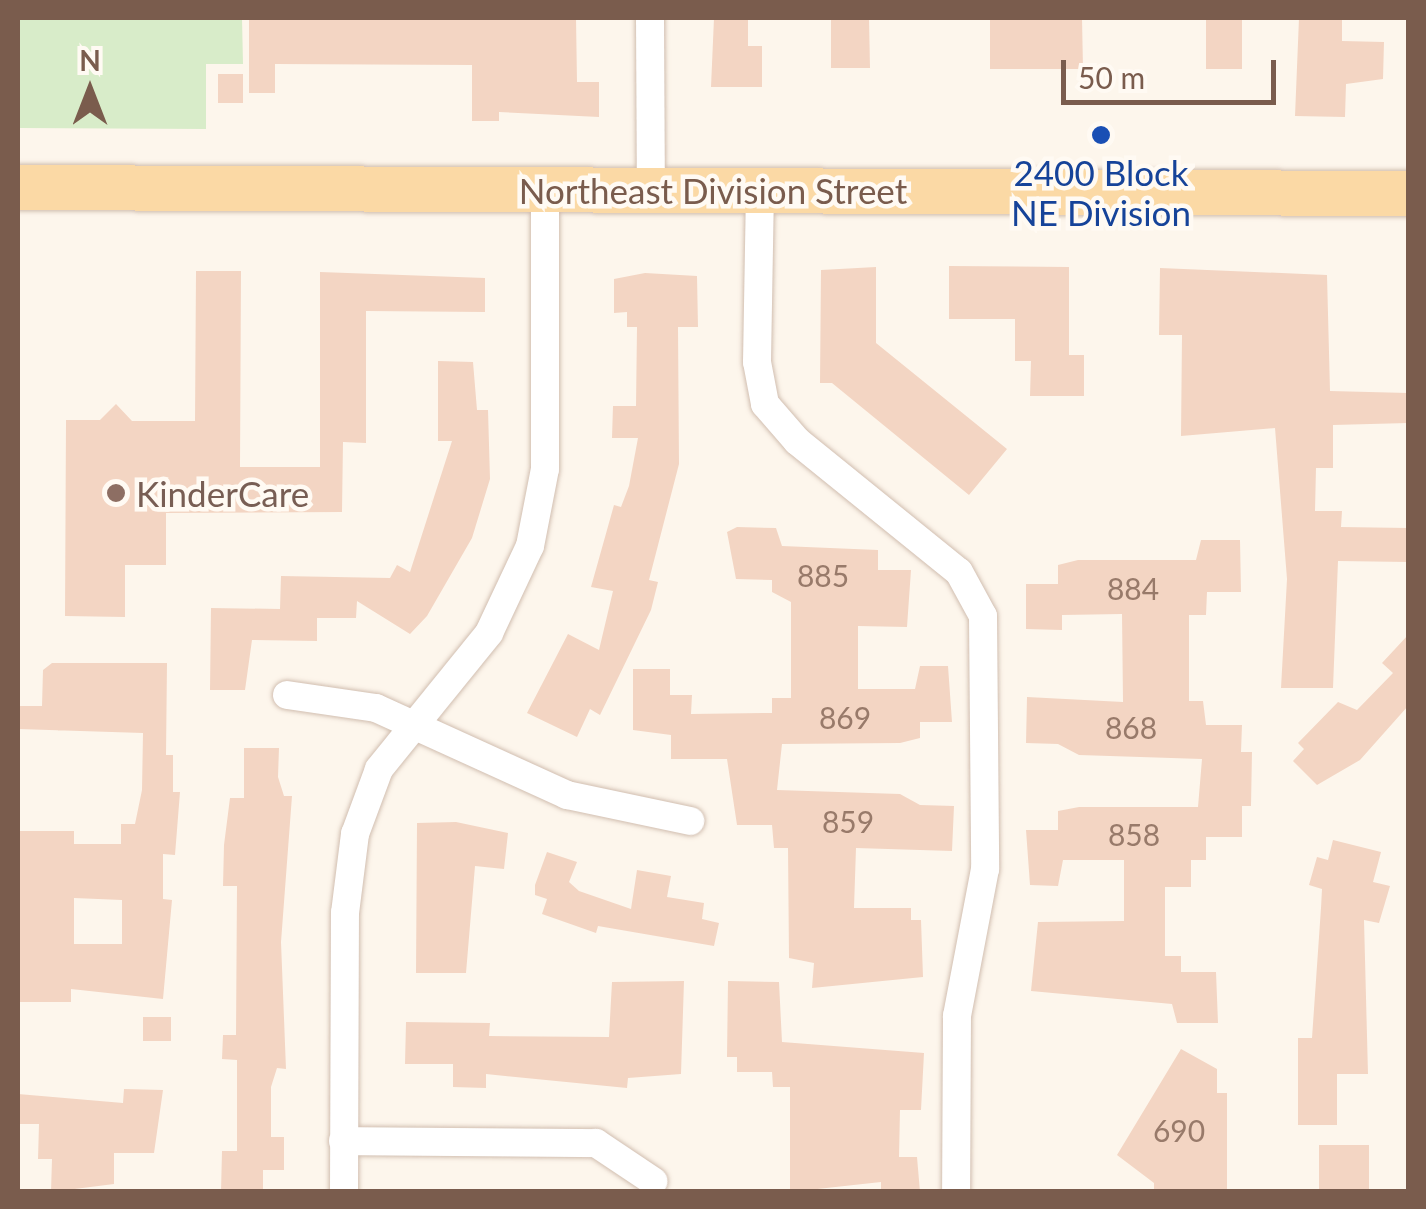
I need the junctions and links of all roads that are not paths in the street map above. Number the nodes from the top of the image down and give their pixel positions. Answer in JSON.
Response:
{"nodes":[{"id":1,"x":650,"y":18,"type":"edge"},
{"id":2,"x":18,"y":187,"type":"edge"},
{"id":3,"x":545,"y":190,"type":"junction"},
{"id":4,"x":650,"y":190,"type":"junction"},
{"id":5,"x":760,"y":190,"type":"junction"},
{"id":6,"x":1408,"y":193,"type":"edge"},
{"id":7,"x":286,"y":695,"type":"dead end"},
{"id":8,"x":411,"y":721,"type":"junction"},
{"id":9,"x":690,"y":822,"type":"dead end"},
{"id":10,"x":343,"y":1141,"type":"junction"},
{"id":11,"x":653,"y":1180,"type":"dead end"},
{"id":12,"x":344,"y":1192,"type":"edge"},
{"id":13,"x":956,"y":1192,"type":"edge"}],
"edges":[{"from":1,"to":4,"type":"street"},
{"from":2,"to":3,"type":"main road","name":"Northeast Division Street"},
{"from":3,"to":4,"type":"main road","name":"Northeast Division Street"},
{"from":3,"to":8,"type":"street"},
{"from":4,"to":5,"type":"main road","name":"Northeast Division Street"},
{"from":5,"to":6,"type":"main road","name":"Northeast Division Street"},
{"from":5,"to":13,"type":"street"},
{"from":7,"to":8,"type":"street"},
{"from":8,"to":9,"type":"street"},
{"from":8,"to":10,"type":"street"},
{"from":10,"to":11,"type":"street"},
{"from":10,"to":12,"type":"street"}]}
